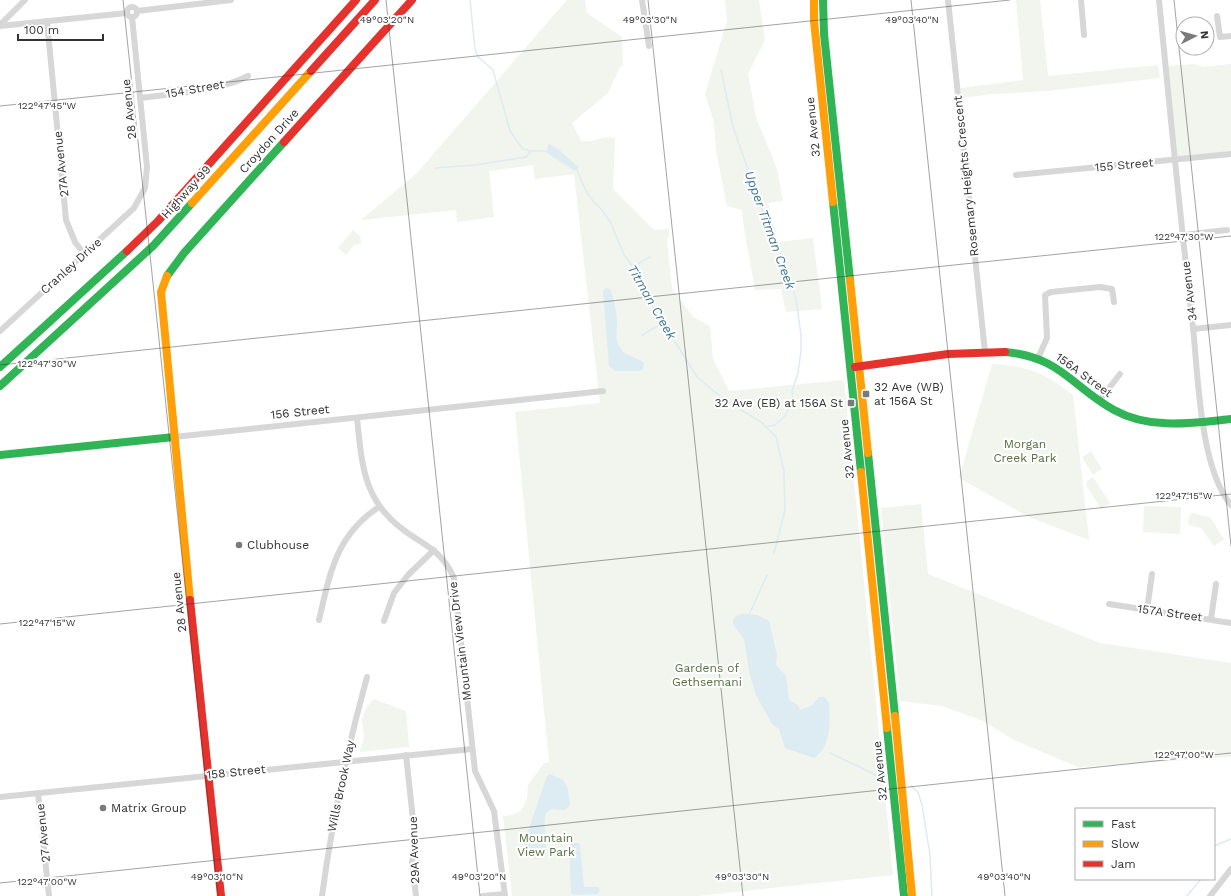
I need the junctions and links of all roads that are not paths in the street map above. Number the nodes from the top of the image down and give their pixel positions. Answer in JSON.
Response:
{"nodes":[{"id":1,"x":24,"y":0,"type":"edge"},
{"id":2,"x":130,"y":0,"type":"edge"},
{"id":3,"x":231,"y":0,"type":"edge"},
{"id":4,"x":356,"y":0,"type":"edge"},
{"id":5,"x":375,"y":0,"type":"edge"},
{"id":6,"x":412,"y":0,"type":"edge"},
{"id":7,"x":642,"y":0,"type":"edge"},
{"id":8,"x":814,"y":0,"type":"edge"},
{"id":9,"x":823,"y":0,"type":"edge"},
{"id":10,"x":948,"y":0,"type":"edge"},
{"id":11,"x":1080,"y":0,"type":"edge"},
{"id":12,"x":1159,"y":0,"type":"edge"},
{"id":13,"x":208,"y":2,"type":"edge"},
{"id":14,"x":131,"y":7,"type":"junction"},
{"id":15,"x":137,"y":11,"type":"junction"},
{"id":16,"x":129,"y":15,"type":"junction"},
{"id":17,"x":1217,"y":16,"type":"dead end"},
{"id":18,"x":47,"y":21,"type":"junction"},
{"id":19,"x":0,"y":26,"type":"edge"},
{"id":20,"x":1084,"y":35,"type":"dead end"},
{"id":21,"x":1231,"y":36,"type":"edge"},
{"id":22,"x":649,"y":46,"type":"dead end"},
{"id":23,"x":248,"y":76,"type":"dead end"},
{"id":24,"x":140,"y":98,"type":"junction"},
{"id":25,"x":1231,"y":154,"type":"edge"},
{"id":26,"x":828,"y":159,"type":"junction"},
{"id":27,"x":1175,"y":160,"type":"junction"},
{"id":28,"x":1016,"y":174,"type":"dead end"},
{"id":29,"x":140,"y":198,"type":"joint"},
{"id":30,"x":840,"y":198,"type":"junction"},
{"id":31,"x":1227,"y":230,"type":"dead end"},
{"id":32,"x":1182,"y":235,"type":"junction"},
{"id":33,"x":84,"y":254,"type":"junction"},
{"id":34,"x":1114,"y":302,"type":"dead end"},
{"id":35,"x":161,"y":305,"type":"joint"},
{"id":36,"x":1231,"y":325,"type":"edge"},
{"id":37,"x":1193,"y":329,"type":"junction"},
{"id":38,"x":0,"y":330,"type":"edge"},
{"id":39,"x":985,"y":352,"type":"junction"},
{"id":40,"x":1038,"y":358,"type":"junction"},
{"id":41,"x":0,"y":367,"type":"edge"},
{"id":42,"x":855,"y":367,"type":"junction"},
{"id":43,"x":1120,"y":374,"type":"dead end"},
{"id":44,"x":0,"y":386,"type":"edge"},
{"id":45,"x":603,"y":391,"type":"dead end"},
{"id":46,"x":1099,"y":401,"type":"junction"},
{"id":47,"x":357,"y":418,"type":"junction"},
{"id":48,"x":1231,"y":419,"type":"edge"},
{"id":49,"x":1204,"y":422,"type":"junction"},
{"id":50,"x":174,"y":437,"type":"junction"},
{"id":51,"x":0,"y":455,"type":"edge"},
{"id":52,"x":1231,"y":505,"type":"edge"},
{"id":53,"x":379,"y":506,"type":"junction"},
{"id":54,"x":434,"y":550,"type":"junction"},
{"id":55,"x":1152,"y":574,"type":"dead end"},
{"id":56,"x":1216,"y":584,"type":"dead end"},
{"id":57,"x":1109,"y":604,"type":"dead end"},
{"id":58,"x":1147,"y":610,"type":"junction"},
{"id":59,"x":1211,"y":619,"type":"junction"},
{"id":60,"x":319,"y":620,"type":"dead end"},
{"id":61,"x":384,"y":621,"type":"dead end"},
{"id":62,"x":1231,"y":623,"type":"edge"},
{"id":63,"x":367,"y":677,"type":"dead end"},
{"id":64,"x":472,"y":749,"type":"junction"},
{"id":65,"x":406,"y":755,"type":"junction"},
{"id":66,"x":347,"y":761,"type":"junction"},
{"id":67,"x":209,"y":775,"type":"junction"},
{"id":68,"x":38,"y":793,"type":"junction"},
{"id":69,"x":0,"y":797,"type":"edge"},
{"id":70,"x":1231,"y":869,"type":"edge"},
{"id":71,"x":504,"y":895,"type":"edge"},
{"id":72,"x":49,"y":896,"type":"edge"},
{"id":73,"x":221,"y":896,"type":"edge"},
{"id":74,"x":322,"y":896,"type":"edge"},
{"id":75,"x":416,"y":896,"type":"edge"},
{"id":76,"x":483,"y":896,"type":"edge"},
{"id":77,"x":904,"y":896,"type":"edge"},
{"id":78,"x":912,"y":896,"type":"edge"},
{"id":79,"x":1210,"y":896,"type":"edge"}],
"edges":[{"from":1,"to":19,"type":"street"},
{"from":2,"to":14,"type":"street"},
{"from":3,"to":13,"type":"street"},
{"from":4,"to":41,"type":"main road","name":"Highway 99"},
{"from":5,"to":44,"type":"main road","name":"Highway 99"},
{"from":6,"to":35,"type":"main road","name":"Croydon Drive"},
{"from":7,"to":22,"type":"street"},
{"from":8,"to":26,"type":"main road","name":"32 Avenue"},
{"from":9,"to":30,"type":"main road","name":"32 Avenue"},
{"from":10,"to":39,"type":"street","name":"Rosemary Heights Crescent"},
{"from":11,"to":20,"type":"street"},
{"from":12,"to":27,"type":"street","name":"34 Avenue"},
{"from":13,"to":15,"type":"street"},
{"from":14,"to":15,"type":"street"},
{"from":14,"to":16,"type":"street"},
{"from":15,"to":16,"type":"street"},
{"from":16,"to":18,"type":"street"},
{"from":16,"to":24,"type":"street","name":"28 Avenue"},
{"from":17,"to":21,"type":"street"},
{"from":18,"to":19,"type":"street"},
{"from":18,"to":33,"type":"street","name":"27A Avenue"},
{"from":23,"to":24,"type":"street","name":"154 Street"},
{"from":24,"to":29,"type":"street","name":"28 Avenue"},
{"from":25,"to":27,"type":"street","name":"155 Street"},
{"from":26,"to":30,"type":"main road"},
{"from":26,"to":42,"type":"main road","name":"32 Avenue"},
{"from":27,"to":28,"type":"street","name":"155 Street"},
{"from":27,"to":32,"type":"street","name":"34 Avenue"},
{"from":29,"to":33,"type":"street","name":"Cranley Drive"},
{"from":30,"to":42,"type":"main road","name":"32 Avenue"},
{"from":31,"to":32,"type":"street"},
{"from":32,"to":37,"type":"street","name":"34 Avenue"},
{"from":33,"to":38,"type":"street","name":"Cranley Drive"},
{"from":34,"to":40,"type":"street"},
{"from":35,"to":50,"type":"main road","name":"28 Avenue"},
{"from":36,"to":37,"type":"street"},
{"from":37,"to":49,"type":"street","name":"34 Avenue"},
{"from":39,"to":40,"type":"main road","name":"156A Street"},
{"from":39,"to":42,"type":"main road","name":"156A Street"},
{"from":40,"to":46,"type":"main road","name":"156A Street"},
{"from":42,"to":77,"type":"main road","name":"32 Avenue"},
{"from":42,"to":78,"type":"main road","name":"32 Avenue"},
{"from":43,"to":46,"type":"street"},
{"from":45,"to":47,"type":"street","name":"156 Street"},
{"from":46,"to":49,"type":"main road","name":"156A Street"},
{"from":47,"to":50,"type":"street","name":"156 Street"},
{"from":47,"to":53,"type":"street","name":"Mountain View Drive"},
{"from":48,"to":49,"type":"main road","name":"156A Street"},
{"from":49,"to":52,"type":"street","name":"34 Avenue"},
{"from":50,"to":51,"type":"main road","name":"156 Street"},
{"from":50,"to":67,"type":"main road","name":"28 Avenue"},
{"from":53,"to":54,"type":"street","name":"Mountain View Drive"},
{"from":53,"to":60,"type":"street"},
{"from":54,"to":61,"type":"street"},
{"from":54,"to":64,"type":"street","name":"Mountain View Drive"},
{"from":55,"to":58,"type":"street"},
{"from":56,"to":59,"type":"street"},
{"from":57,"to":58,"type":"street","name":"157A Street"},
{"from":58,"to":59,"type":"street","name":"157A Street"},
{"from":59,"to":62,"type":"street","name":"157A Street"},
{"from":63,"to":66,"type":"street","name":"Wills Brook Way"},
{"from":64,"to":65,"type":"street","name":"158 Street"},
{"from":64,"to":71,"type":"street","name":"Mountain View Drive"},
{"from":65,"to":66,"type":"street","name":"158 Street"},
{"from":65,"to":75,"type":"street","name":"29A Avenue"},
{"from":66,"to":67,"type":"street","name":"158 Street"},
{"from":66,"to":74,"type":"street","name":"Wills Brook Way"},
{"from":67,"to":68,"type":"street","name":"158 Street"},
{"from":67,"to":73,"type":"main road","name":"28 Avenue"},
{"from":68,"to":69,"type":"street","name":"158 Street"},
{"from":68,"to":72,"type":"street","name":"27 Avenue"},
{"from":70,"to":79,"type":"street"},
{"from":71,"to":76,"type":"street"}]}
